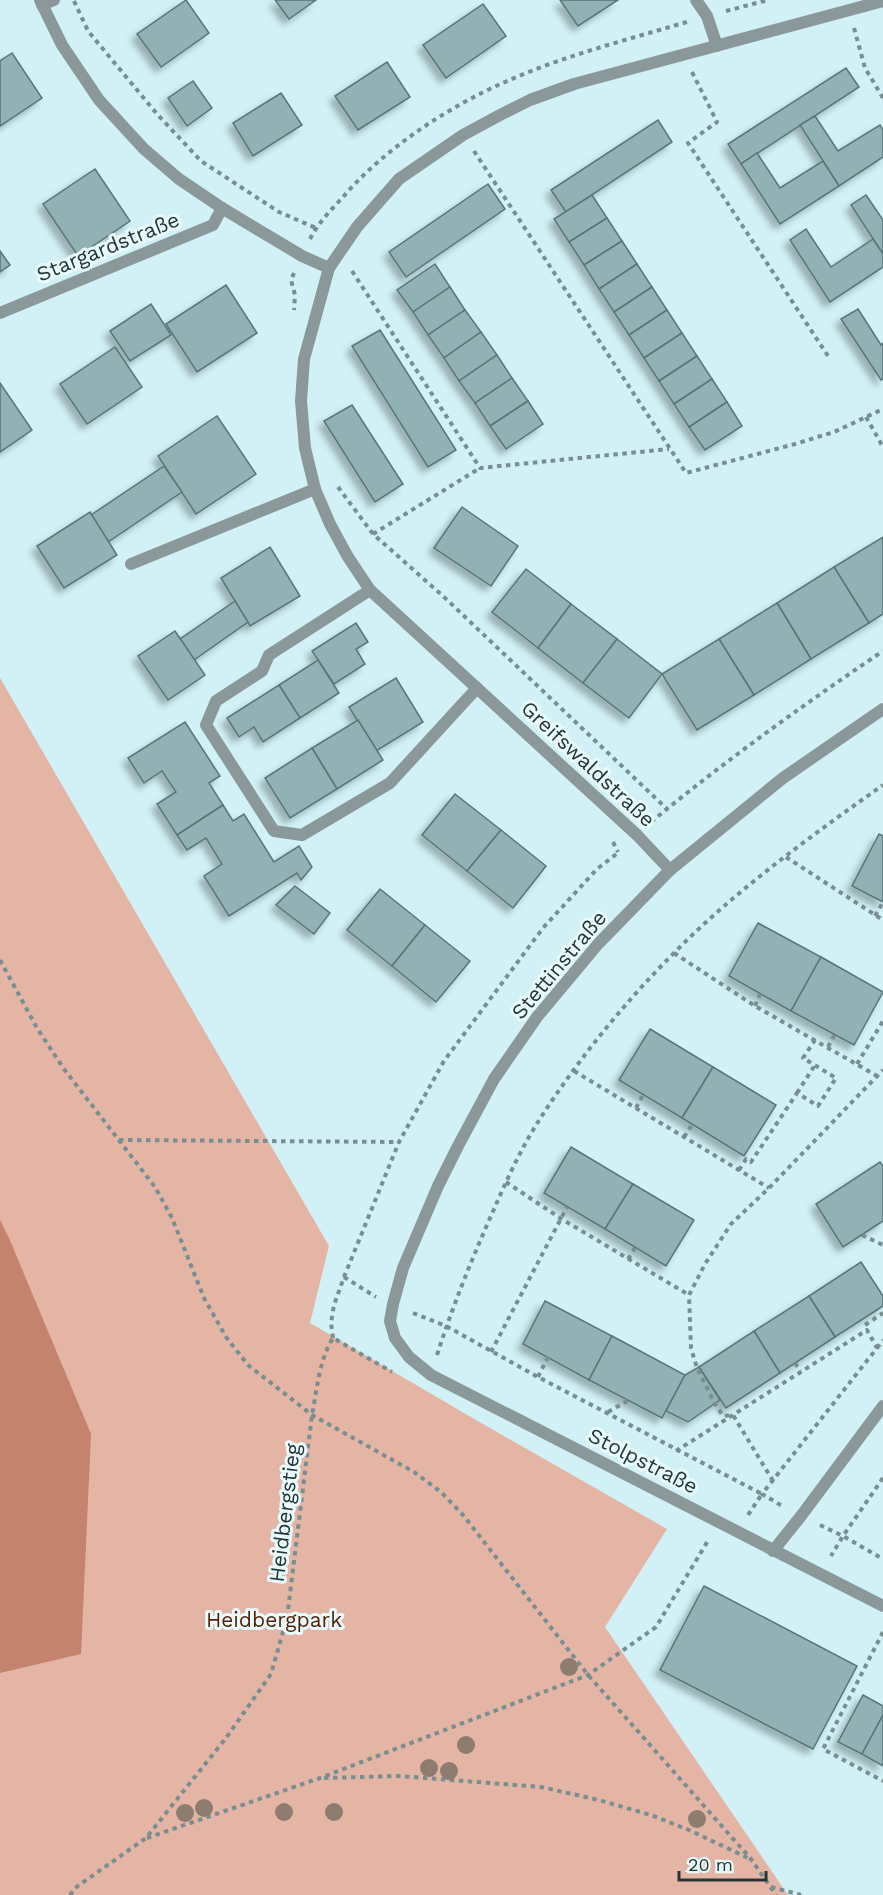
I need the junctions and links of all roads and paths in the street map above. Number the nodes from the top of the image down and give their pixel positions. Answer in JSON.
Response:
{"nodes":[{"id":1,"x":74,"y":0,"type":"edge"},
{"id":2,"x":696,"y":0,"type":"edge"},
{"id":3,"x":768,"y":0,"type":"edge"},
{"id":4,"x":883,"y":1,"type":"edge"},
{"id":5,"x":45,"y":2,"type":"edge"},
{"id":6,"x":849,"y":10,"type":"junction"},
{"id":7,"x":707,"y":16,"type":"junction"},
{"id":8,"x":864,"y":25,"type":"dead end"},
{"id":9,"x":854,"y":27,"type":"junction"},
{"id":10,"x":843,"y":30,"type":"dead end"},
{"id":11,"x":717,"y":46,"type":"junction"},
{"id":12,"x":685,"y":54,"type":"junction"},
{"id":13,"x":702,"y":68,"type":"dead end"},
{"id":14,"x":691,"y":71,"type":"junction"},
{"id":15,"x":682,"y":74,"type":"dead end"},
{"id":16,"x":883,"y":98,"type":"edge"},
{"id":17,"x":463,"y":135,"type":"junction"},
{"id":18,"x":484,"y":147,"type":"dead end"},
{"id":19,"x":475,"y":152,"type":"junction"},
{"id":20,"x":465,"y":158,"type":"dead end"},
{"id":21,"x":222,"y":208,"type":"junction"},
{"id":22,"x":316,"y":228,"type":"junction"},
{"id":23,"x":302,"y":256,"type":"junction"},
{"id":24,"x":329,"y":267,"type":"junction"},
{"id":25,"x":345,"y":276,"type":"dead end"},
{"id":26,"x":0,"y":313,"type":"edge"},
{"id":27,"x":294,"y":315,"type":"dead end"},
{"id":28,"x":828,"y":356,"type":"dead end"},
{"id":29,"x":883,"y":409,"type":"edge"},
{"id":30,"x":866,"y":417,"type":"junction"},
{"id":31,"x":883,"y":447,"type":"edge"},
{"id":32,"x":669,"y":449,"type":"junction"},
{"id":33,"x":480,"y":468,"type":"junction"},
{"id":34,"x":332,"y":477,"type":"dead end"},
{"id":35,"x":315,"y":489,"type":"junction"},
{"id":36,"x":373,"y":534,"type":"junction"},
{"id":37,"x":131,"y":564,"type":"dead end"},
{"id":38,"x":370,"y":590,"type":"junction"},
{"id":39,"x":883,"y":651,"type":"edge"},
{"id":40,"x":477,"y":688,"type":"junction"},
{"id":41,"x":883,"y":709,"type":"edge"},
{"id":42,"x":883,"y":785,"type":"edge"},
{"id":43,"x":667,"y":809,"type":"junction"},
{"id":44,"x":648,"y":825,"type":"dead end"},
{"id":45,"x":618,"y":852,"type":"dead end"},
{"id":46,"x":786,"y":857,"type":"junction"},
{"id":47,"x":670,"y":870,"type":"junction"},
{"id":48,"x":883,"y":902,"type":"edge"},
{"id":49,"x":876,"y":916,"type":"junction"},
{"id":50,"x":883,"y":920,"type":"edge"},
{"id":51,"x":674,"y":953,"type":"junction"},
{"id":52,"x":0,"y":960,"type":"edge"},
{"id":53,"x":760,"y":994,"type":"dead end"},
{"id":54,"x":755,"y":1006,"type":"junction"},
{"id":55,"x":883,"y":1021,"type":"edge"},
{"id":56,"x":835,"y":1034,"type":"dead end"},
{"id":57,"x":815,"y":1040,"type":"junction"},
{"id":58,"x":828,"y":1047,"type":"junction"},
{"id":59,"x":857,"y":1064,"type":"junction"},
{"id":60,"x":815,"y":1065,"type":"junction"},
{"id":61,"x":883,"y":1070,"type":"edge"},
{"id":62,"x":574,"y":1071,"type":"junction"},
{"id":63,"x":877,"y":1076,"type":"junction"},
{"id":64,"x":797,"y":1093,"type":"junction"},
{"id":65,"x":643,"y":1095,"type":"dead end"},
{"id":66,"x":636,"y":1108,"type":"junction"},
{"id":67,"x":693,"y":1125,"type":"dead end"},
{"id":68,"x":684,"y":1137,"type":"junction"},
{"id":69,"x":118,"y":1140,"type":"junction"},
{"id":70,"x":399,"y":1142,"type":"junction"},
{"id":71,"x":739,"y":1170,"type":"junction"},
{"id":72,"x":506,"y":1182,"type":"junction"},
{"id":73,"x":769,"y":1188,"type":"junction"},
{"id":74,"x":567,"y":1207,"type":"dead end"},
{"id":75,"x":560,"y":1218,"type":"junction"},
{"id":76,"x":862,"y":1235,"type":"dead end"},
{"id":77,"x":883,"y":1245,"type":"edge"},
{"id":78,"x":635,"y":1248,"type":"dead end"},
{"id":79,"x":628,"y":1259,"type":"junction"},
{"id":80,"x":344,"y":1277,"type":"junction"},
{"id":81,"x":689,"y":1295,"type":"junction"},
{"id":82,"x":379,"y":1299,"type":"dead end"},
{"id":83,"x":404,"y":1310,"type":"dead end"},
{"id":84,"x":883,"y":1313,"type":"edge"},
{"id":85,"x":862,"y":1320,"type":"dead end"},
{"id":86,"x":446,"y":1326,"type":"junction"},
{"id":87,"x":866,"y":1327,"type":"junction"},
{"id":88,"x":333,"y":1338,"type":"junction"},
{"id":89,"x":394,"y":1338,"type":"joint"},
{"id":90,"x":883,"y":1340,"type":"edge"},
{"id":91,"x":877,"y":1348,"type":"junction"},
{"id":92,"x":491,"y":1352,"type":"junction"},
{"id":93,"x":548,"y":1358,"type":"dead end"},
{"id":94,"x":795,"y":1363,"type":"dead end"},
{"id":95,"x":800,"y":1371,"type":"junction"},
{"id":96,"x":392,"y":1372,"type":"dead end"},
{"id":97,"x":431,"y":1375,"type":"junction"},
{"id":98,"x":538,"y":1377,"type":"junction"},
{"id":99,"x":629,"y":1400,"type":"dead end"},
{"id":100,"x":883,"y":1406,"type":"edge"},
{"id":101,"x":607,"y":1413,"type":"junction"},
{"id":102,"x":312,"y":1415,"type":"junction"},
{"id":103,"x":733,"y":1415,"type":"junction"},
{"id":104,"x":676,"y":1451,"type":"junction"},
{"id":105,"x":883,"y":1478,"type":"edge"},
{"id":106,"x":773,"y":1481,"type":"junction"},
{"id":107,"x":762,"y":1494,"type":"junction"},
{"id":108,"x":801,"y":1516,"type":"junction"},
{"id":109,"x":738,"y":1532,"type":"junction"},
{"id":110,"x":711,"y":1536,"type":"dead end"},
{"id":111,"x":843,"y":1536,"type":"junction"},
{"id":112,"x":773,"y":1551,"type":"junction"},
{"id":113,"x":883,"y":1559,"type":"edge"},
{"id":114,"x":821,"y":1574,"type":"junction"},
{"id":115,"x":883,"y":1606,"type":"edge"},
{"id":116,"x":883,"y":1632,"type":"edge"},
{"id":117,"x":588,"y":1675,"type":"junction"},
{"id":118,"x":320,"y":1778,"type":"junction"},
{"id":119,"x":883,"y":1781,"type":"edge"},
{"id":120,"x":146,"y":1838,"type":"junction"},
{"id":121,"x":751,"y":1860,"type":"junction"},
{"id":122,"x":770,"y":1887,"type":"junction"},
{"id":123,"x":70,"y":1895,"type":"edge"},
{"id":124,"x":776,"y":1895,"type":"edge"},
{"id":125,"x":801,"y":1895,"type":"edge"}],
"edges":[{"from":1,"to":22,"type":"path"},
{"from":2,"to":7,"type":"street"},
{"from":3,"to":7,"type":"path"},
{"from":4,"to":6,"type":"street","name":"Greifswaldstraße"},
{"from":5,"to":21,"type":"street","name":"Stargardstraße"},
{"from":6,"to":9,"type":"path"},
{"from":6,"to":11,"type":"street","name":"Greifswaldstraße"},
{"from":7,"to":11,"type":"street"},
{"from":7,"to":22,"type":"path"},
{"from":8,"to":9,"type":"path"},
{"from":9,"to":10,"type":"path"},
{"from":9,"to":16,"type":"path"},
{"from":11,"to":12,"type":"street","name":"Greifswaldstraße"},
{"from":12,"to":14,"type":"path"},
{"from":12,"to":17,"type":"street","name":"Greifswaldstraße"},
{"from":13,"to":14,"type":"path"},
{"from":14,"to":15,"type":"path"},
{"from":14,"to":28,"type":"path"},
{"from":17,"to":19,"type":"path"},
{"from":17,"to":24,"type":"street","name":"Greifswaldstraße"},
{"from":18,"to":19,"type":"path"},
{"from":19,"to":20,"type":"path"},
{"from":19,"to":32,"type":"path"},
{"from":21,"to":23,"type":"street","name":"Stargardstraße"},
{"from":21,"to":26,"type":"street","name":"Stargardstraße"},
{"from":22,"to":23,"type":"path"},
{"from":23,"to":24,"type":"street","name":"Stargardstraße"},
{"from":23,"to":27,"type":"path"},
{"from":24,"to":35,"type":"street","name":"Greifswaldstraße"},
{"from":25,"to":33,"type":"path"},
{"from":29,"to":30,"type":"path"},
{"from":30,"to":31,"type":"path"},
{"from":30,"to":32,"type":"path"},
{"from":32,"to":33,"type":"path"},
{"from":33,"to":36,"type":"path"},
{"from":34,"to":36,"type":"path"},
{"from":35,"to":37,"type":"street"},
{"from":35,"to":38,"type":"street","name":"Greifswaldstraße"},
{"from":36,"to":43,"type":"path"},
{"from":38,"to":40,"type":"street","name":"Greifswaldstraße"},
{"from":38,"to":40,"type":"street"},
{"from":39,"to":43,"type":"path"},
{"from":40,"to":47,"type":"street","name":"Greifswaldstraße"},
{"from":41,"to":47,"type":"street","name":"Stettinstraße"},
{"from":42,"to":46,"type":"path"},
{"from":43,"to":44,"type":"path"},
{"from":45,"to":70,"type":"path","name":"Heidbergstieg"},
{"from":46,"to":49,"type":"path"},
{"from":46,"to":51,"type":"path"},
{"from":47,"to":89,"type":"street","name":"Stettinstraße"},
{"from":48,"to":49,"type":"path"},
{"from":49,"to":50,"type":"path"},
{"from":51,"to":54,"type":"path"},
{"from":51,"to":62,"type":"path"},
{"from":52,"to":69,"type":"path"},
{"from":53,"to":54,"type":"path"},
{"from":54,"to":57,"type":"path"},
{"from":55,"to":59,"type":"path"},
{"from":56,"to":58,"type":"path"},
{"from":57,"to":58,"type":"path"},
{"from":57,"to":60,"type":"path"},
{"from":58,"to":59,"type":"path"},
{"from":59,"to":63,"type":"path"},
{"from":60,"to":64,"type":"path"},
{"from":60,"to":64,"type":"path"},
{"from":61,"to":63,"type":"path"},
{"from":62,"to":66,"type":"path"},
{"from":62,"to":72,"type":"path"},
{"from":63,"to":73,"type":"path"},
{"from":64,"to":71,"type":"path"},
{"from":65,"to":66,"type":"path"},
{"from":66,"to":68,"type":"path"},
{"from":67,"to":68,"type":"path"},
{"from":68,"to":71,"type":"path"},
{"from":69,"to":70,"type":"path"},
{"from":69,"to":102,"type":"path"},
{"from":70,"to":80,"type":"path","name":"Heidbergstieg"},
{"from":71,"to":73,"type":"path"},
{"from":72,"to":75,"type":"path"},
{"from":72,"to":86,"type":"path"},
{"from":73,"to":81,"type":"path"},
{"from":74,"to":75,"type":"path"},
{"from":75,"to":79,"type":"path"},
{"from":75,"to":92,"type":"path"},
{"from":76,"to":77,"type":"path"},
{"from":78,"to":79,"type":"path"},
{"from":79,"to":81,"type":"path"},
{"from":80,"to":82,"type":"path"},
{"from":80,"to":88,"type":"path","name":"Heidbergstieg"},
{"from":81,"to":103,"type":"path"},
{"from":83,"to":86,"type":"path"},
{"from":84,"to":87,"type":"path"},
{"from":85,"to":87,"type":"path"},
{"from":86,"to":92,"type":"path"},
{"from":86,"to":97,"type":"path"},
{"from":87,"to":91,"type":"path"},
{"from":87,"to":95,"type":"path"},
{"from":88,"to":96,"type":"path"},
{"from":88,"to":102,"type":"path","name":"Heidbergstieg"},
{"from":89,"to":97,"type":"street","name":"Stolpstraße"},
{"from":90,"to":91,"type":"path"},
{"from":91,"to":106,"type":"path"},
{"from":92,"to":98,"type":"path"},
{"from":93,"to":98,"type":"path"},
{"from":94,"to":95,"type":"path"},
{"from":95,"to":103,"type":"path"},
{"from":97,"to":109,"type":"street","name":"Stolpstraße"},
{"from":98,"to":101,"type":"path"},
{"from":99,"to":101,"type":"path"},
{"from":100,"to":108,"type":"street"},
{"from":101,"to":104,"type":"path"},
{"from":102,"to":117,"type":"path"},
{"from":102,"to":120,"type":"path","name":"Heidbergstieg"},
{"from":103,"to":104,"type":"path"},
{"from":103,"to":106,"type":"path"},
{"from":104,"to":107,"type":"path"},
{"from":105,"to":111,"type":"path"},
{"from":106,"to":107,"type":"path"},
{"from":107,"to":108,"type":"path"},
{"from":107,"to":109,"type":"path"},
{"from":108,"to":111,"type":"path"},
{"from":108,"to":112,"type":"street"},
{"from":109,"to":112,"type":"street","name":"Stolpstraße"},
{"from":110,"to":117,"type":"path"},
{"from":111,"to":113,"type":"path"},
{"from":111,"to":114,"type":"path"},
{"from":112,"to":114,"type":"street","name":"Stolpstraße"},
{"from":114,"to":115,"type":"street","name":"Stolpstraße"},
{"from":116,"to":119,"type":"path"},
{"from":117,"to":118,"type":"path"},
{"from":117,"to":121,"type":"path"},
{"from":118,"to":120,"type":"path"},
{"from":118,"to":121,"type":"path"},
{"from":120,"to":123,"type":"path","name":"Heidbergstieg"},
{"from":121,"to":122,"type":"path"},
{"from":122,"to":124,"type":"path"},
{"from":122,"to":125,"type":"path"}]}
